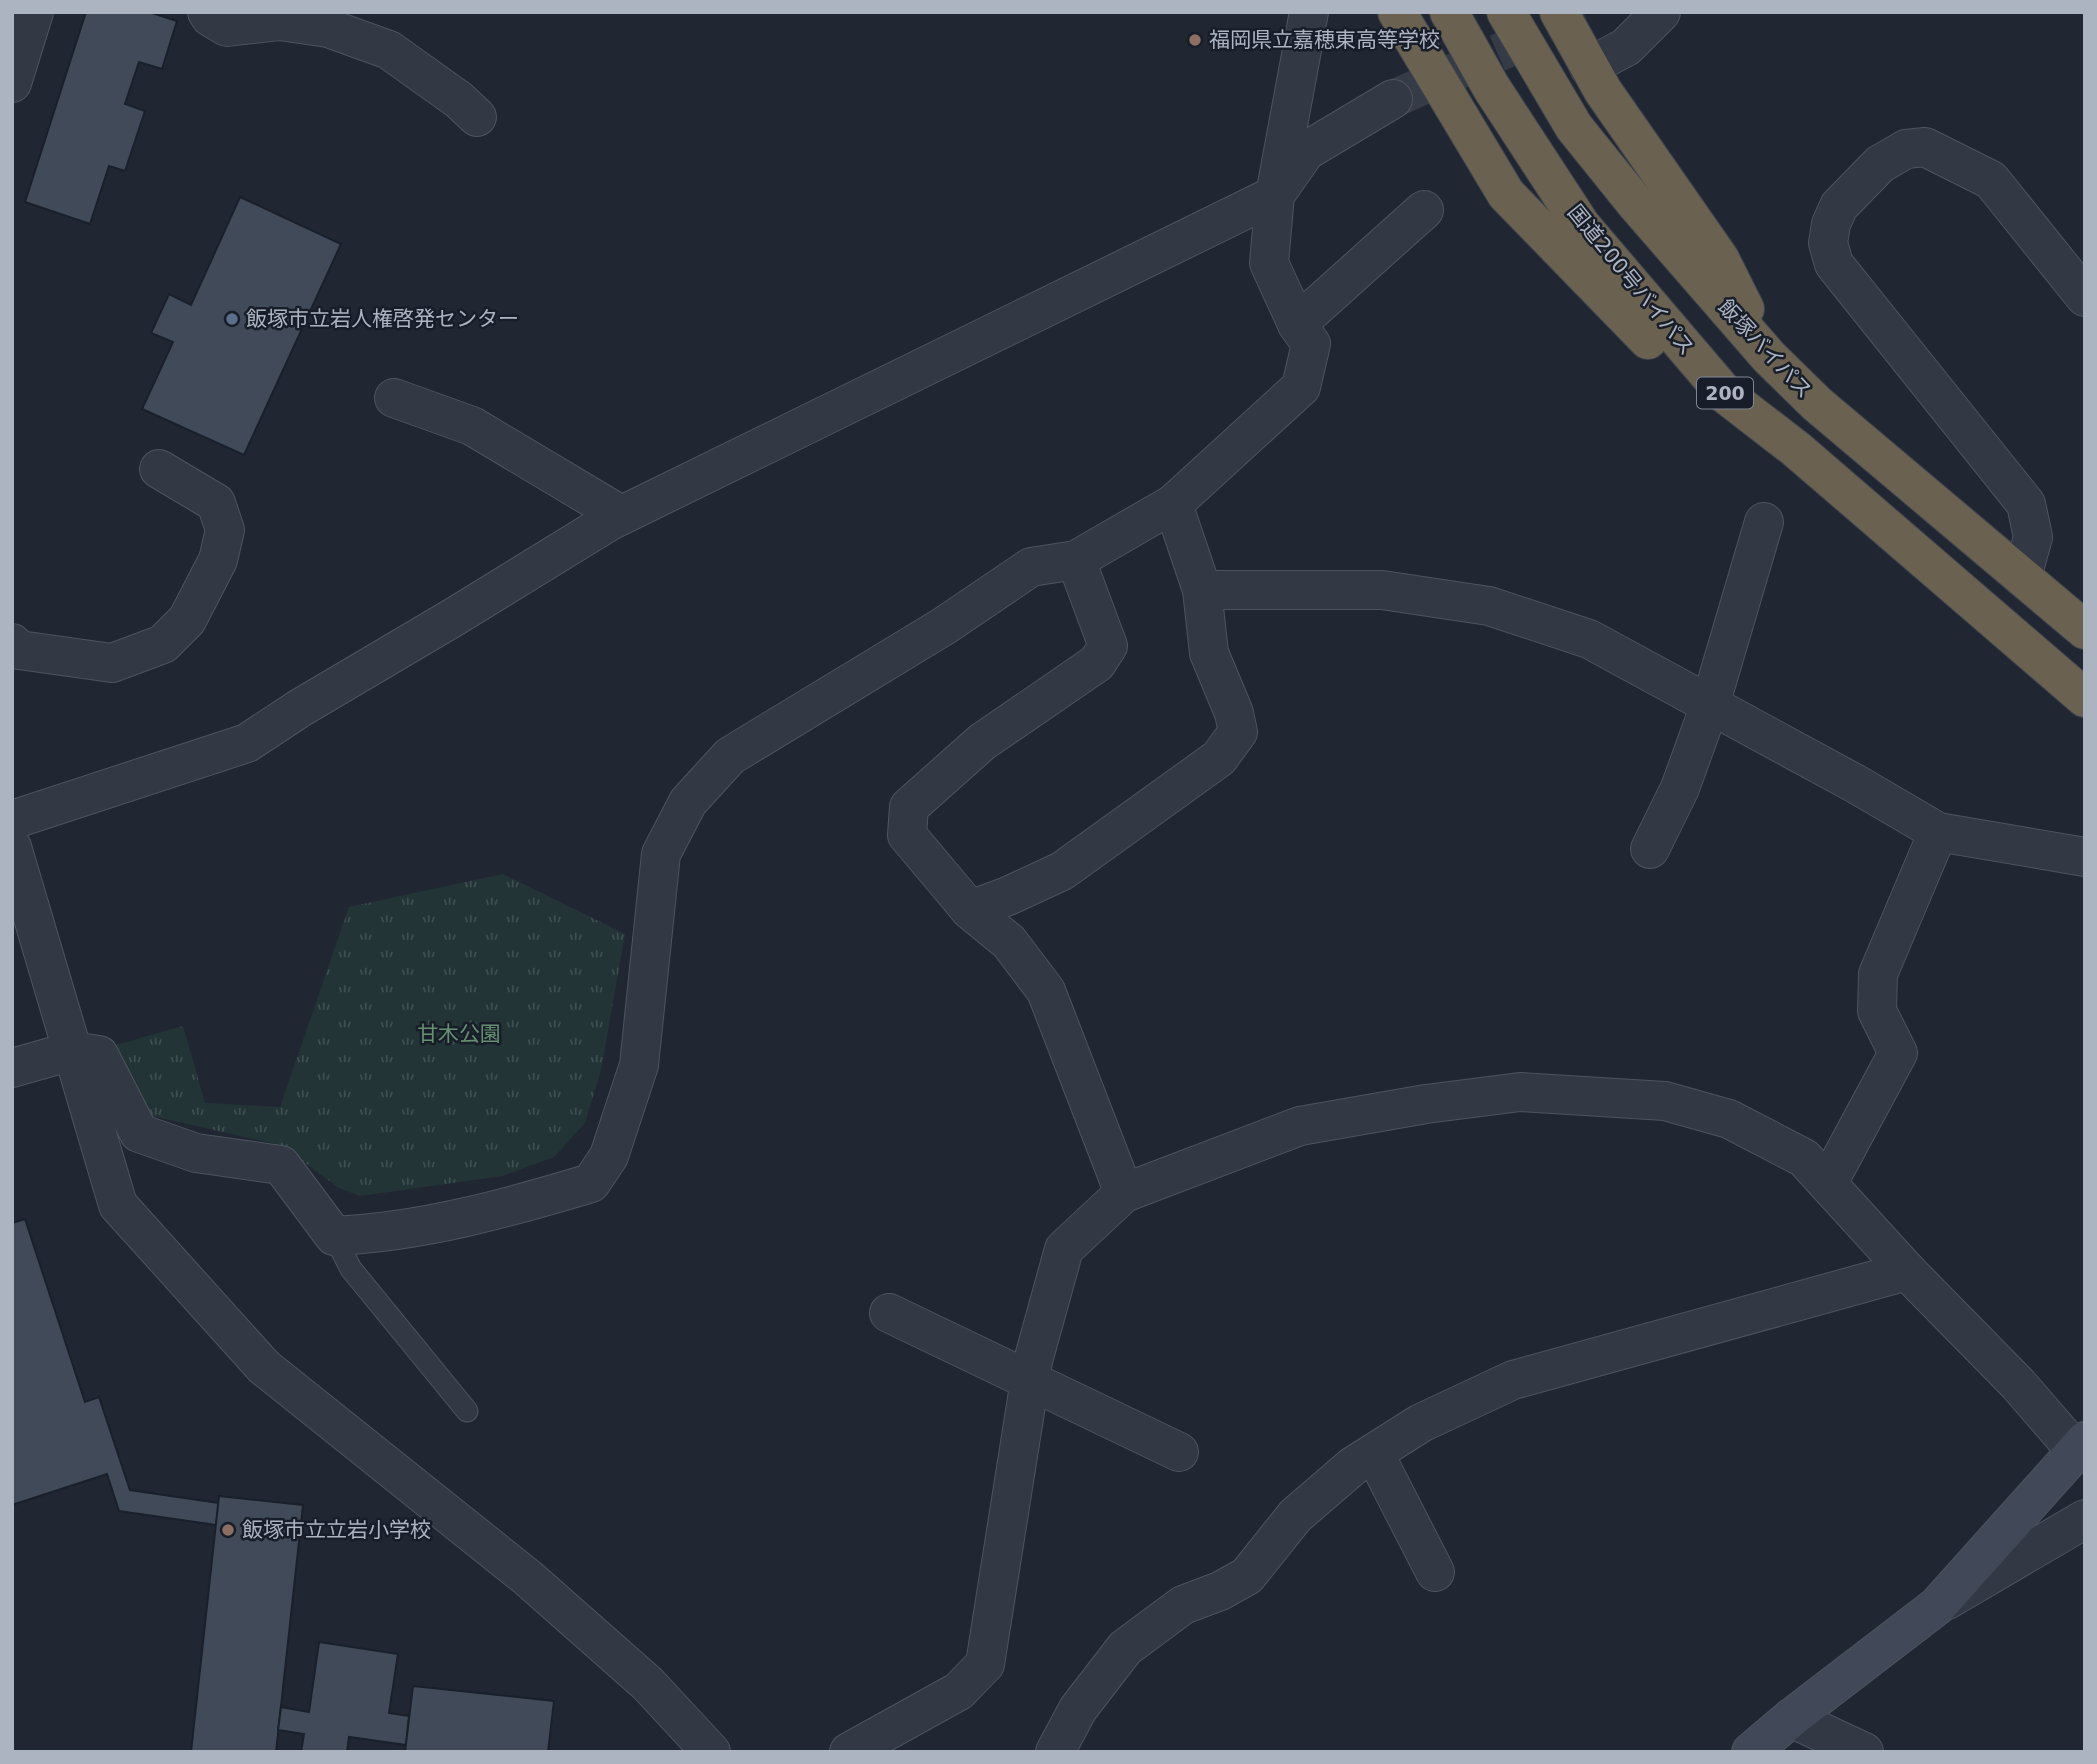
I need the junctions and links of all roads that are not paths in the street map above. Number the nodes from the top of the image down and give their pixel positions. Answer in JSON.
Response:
{"nodes":[{"id":1,"x":34,"y":12,"type":"edge"},
{"id":2,"x":207,"y":12,"type":"edge"},
{"id":3,"x":1309,"y":12,"type":"edge"},
{"id":4,"x":1397,"y":12,"type":"edge"},
{"id":5,"x":1449,"y":12,"type":"edge"},
{"id":6,"x":1506,"y":12,"type":"edge"},
{"id":7,"x":1559,"y":12,"type":"edge"},
{"id":8,"x":1661,"y":12,"type":"edge"},
{"id":9,"x":1589,"y":67,"type":"junction"},
{"id":10,"x":12,"y":83,"type":"edge"},
{"id":11,"x":1393,"y":99,"type":"tunnel mouth"},
{"id":12,"x":477,"y":117,"type":"dead end"},
{"id":13,"x":1275,"y":195,"type":"junction"},
{"id":14,"x":1424,"y":210,"type":"dead end"},
{"id":15,"x":2085,"y":296,"type":"edge"},
{"id":16,"x":1297,"y":324,"type":"junction"},
{"id":17,"x":1769,"y":357,"type":"junction"},
{"id":18,"x":1726,"y":395,"type":"junction"},
{"id":19,"x":394,"y":398,"type":"dead end"},
{"id":20,"x":159,"y":469,"type":"dead end"},
{"id":21,"x":1173,"y":504,"type":"junction"},
{"id":22,"x":621,"y":515,"type":"junction"},
{"id":23,"x":1764,"y":522,"type":"dead end"},
{"id":24,"x":1076,"y":560,"type":"junction"},
{"id":25,"x":2022,"y":577,"type":"junction"},
{"id":26,"x":1202,"y":590,"type":"junction"},
{"id":27,"x":2085,"y":630,"type":"edge"},
{"id":28,"x":12,"y":643,"type":"edge"},
{"id":29,"x":2085,"y":698,"type":"edge"},
{"id":30,"x":1710,"y":705,"type":"junction"},
{"id":31,"x":12,"y":820,"type":"edge"},
{"id":32,"x":1938,"y":832,"type":"junction"},
{"id":33,"x":12,"y":847,"type":"edge"},
{"id":34,"x":1650,"y":849,"type":"dead end"},
{"id":35,"x":2085,"y":857,"type":"edge"},
{"id":36,"x":970,"y":910,"type":"junction"},
{"id":37,"x":72,"y":1051,"type":"junction"},
{"id":38,"x":12,"y":1068,"type":"edge"},
{"id":39,"x":1828,"y":1184,"type":"junction"},
{"id":40,"x":1124,"y":1193,"type":"junction"},
{"id":41,"x":334,"y":1236,"type":"junction"},
{"id":42,"x":1907,"y":1271,"type":"junction"},
{"id":43,"x":889,"y":1313,"type":"dead end"},
{"id":44,"x":1030,"y":1379,"type":"junction"},
{"id":45,"x":467,"y":1411,"type":"dead end"},
{"id":46,"x":2080,"y":1446,"type":"edge"},
{"id":47,"x":1179,"y":1452,"type":"dead end"},
{"id":48,"x":1374,"y":1453,"type":"junction"},
{"id":49,"x":2085,"y":1519,"type":"edge"},
{"id":50,"x":1435,"y":1572,"type":"dead end"},
{"id":51,"x":1937,"y":1606,"type":"junction"},
{"id":52,"x":1791,"y":1718,"type":"junction"},
{"id":53,"x":711,"y":1752,"type":"edge"},
{"id":54,"x":849,"y":1752,"type":"edge"},
{"id":55,"x":1055,"y":1752,"type":"edge"},
{"id":56,"x":1751,"y":1752,"type":"edge"},
{"id":57,"x":1864,"y":1752,"type":"edge"}],
"edges":[{"from":1,"to":10,"type":"street"},
{"from":2,"to":12,"type":"street"},
{"from":3,"to":13,"type":"street"},
{"from":4,"to":18,"type":"highway"},
{"from":5,"to":18,"type":"highway","name":"国道200号バイパス","number":"200"},
{"from":6,"to":17,"type":"highway","name":"飯塚バイパス","number":"200"},
{"from":7,"to":9,"type":"highway"},
{"from":8,"to":9,"type":"street"},
{"from":9,"to":17,"type":"highway"},
{"from":11,"to":13,"type":"street"},
{"from":13,"to":16,"type":"street"},
{"from":13,"to":22,"type":"street"},
{"from":14,"to":16,"type":"street"},
{"from":15,"to":25,"type":"street"},
{"from":16,"to":21,"type":"street"},
{"from":17,"to":25,"type":"highway","name":"飯塚バイパス","number":"200"},
{"from":18,"to":29,"type":"highway","name":"国道200号バイパス","number":"200"},
{"from":19,"to":22,"type":"street"},
{"from":20,"to":28,"type":"street"},
{"from":21,"to":24,"type":"street"},
{"from":21,"to":26,"type":"street"},
{"from":22,"to":31,"type":"street"},
{"from":23,"to":30,"type":"street"},
{"from":24,"to":36,"type":"street"},
{"from":24,"to":41,"type":"street"},
{"from":25,"to":27,"type":"highway","name":"飯塚バイパス","number":"200"},
{"from":26,"to":30,"type":"street"},
{"from":26,"to":36,"type":"street"},
{"from":30,"to":32,"type":"street"},
{"from":30,"to":34,"type":"street"},
{"from":32,"to":35,"type":"street"},
{"from":32,"to":39,"type":"street"},
{"from":33,"to":37,"type":"street"},
{"from":36,"to":40,"type":"street"},
{"from":37,"to":38,"type":"street"},
{"from":37,"to":41,"type":"street"},
{"from":37,"to":53,"type":"street"},
{"from":39,"to":40,"type":"street"},
{"from":39,"to":42,"type":"street"},
{"from":40,"to":44,"type":"street"},
{"from":41,"to":45,"type":"lane"},
{"from":42,"to":46,"type":"street"},
{"from":42,"to":48,"type":"street"},
{"from":43,"to":44,"type":"street"},
{"from":44,"to":47,"type":"street"},
{"from":44,"to":54,"type":"street"},
{"from":46,"to":51,"type":"street"},
{"from":48,"to":50,"type":"street"},
{"from":48,"to":55,"type":"street"},
{"from":49,"to":51,"type":"street"},
{"from":51,"to":52,"type":"street"},
{"from":52,"to":56,"type":"street"},
{"from":52,"to":57,"type":"street"}]}
